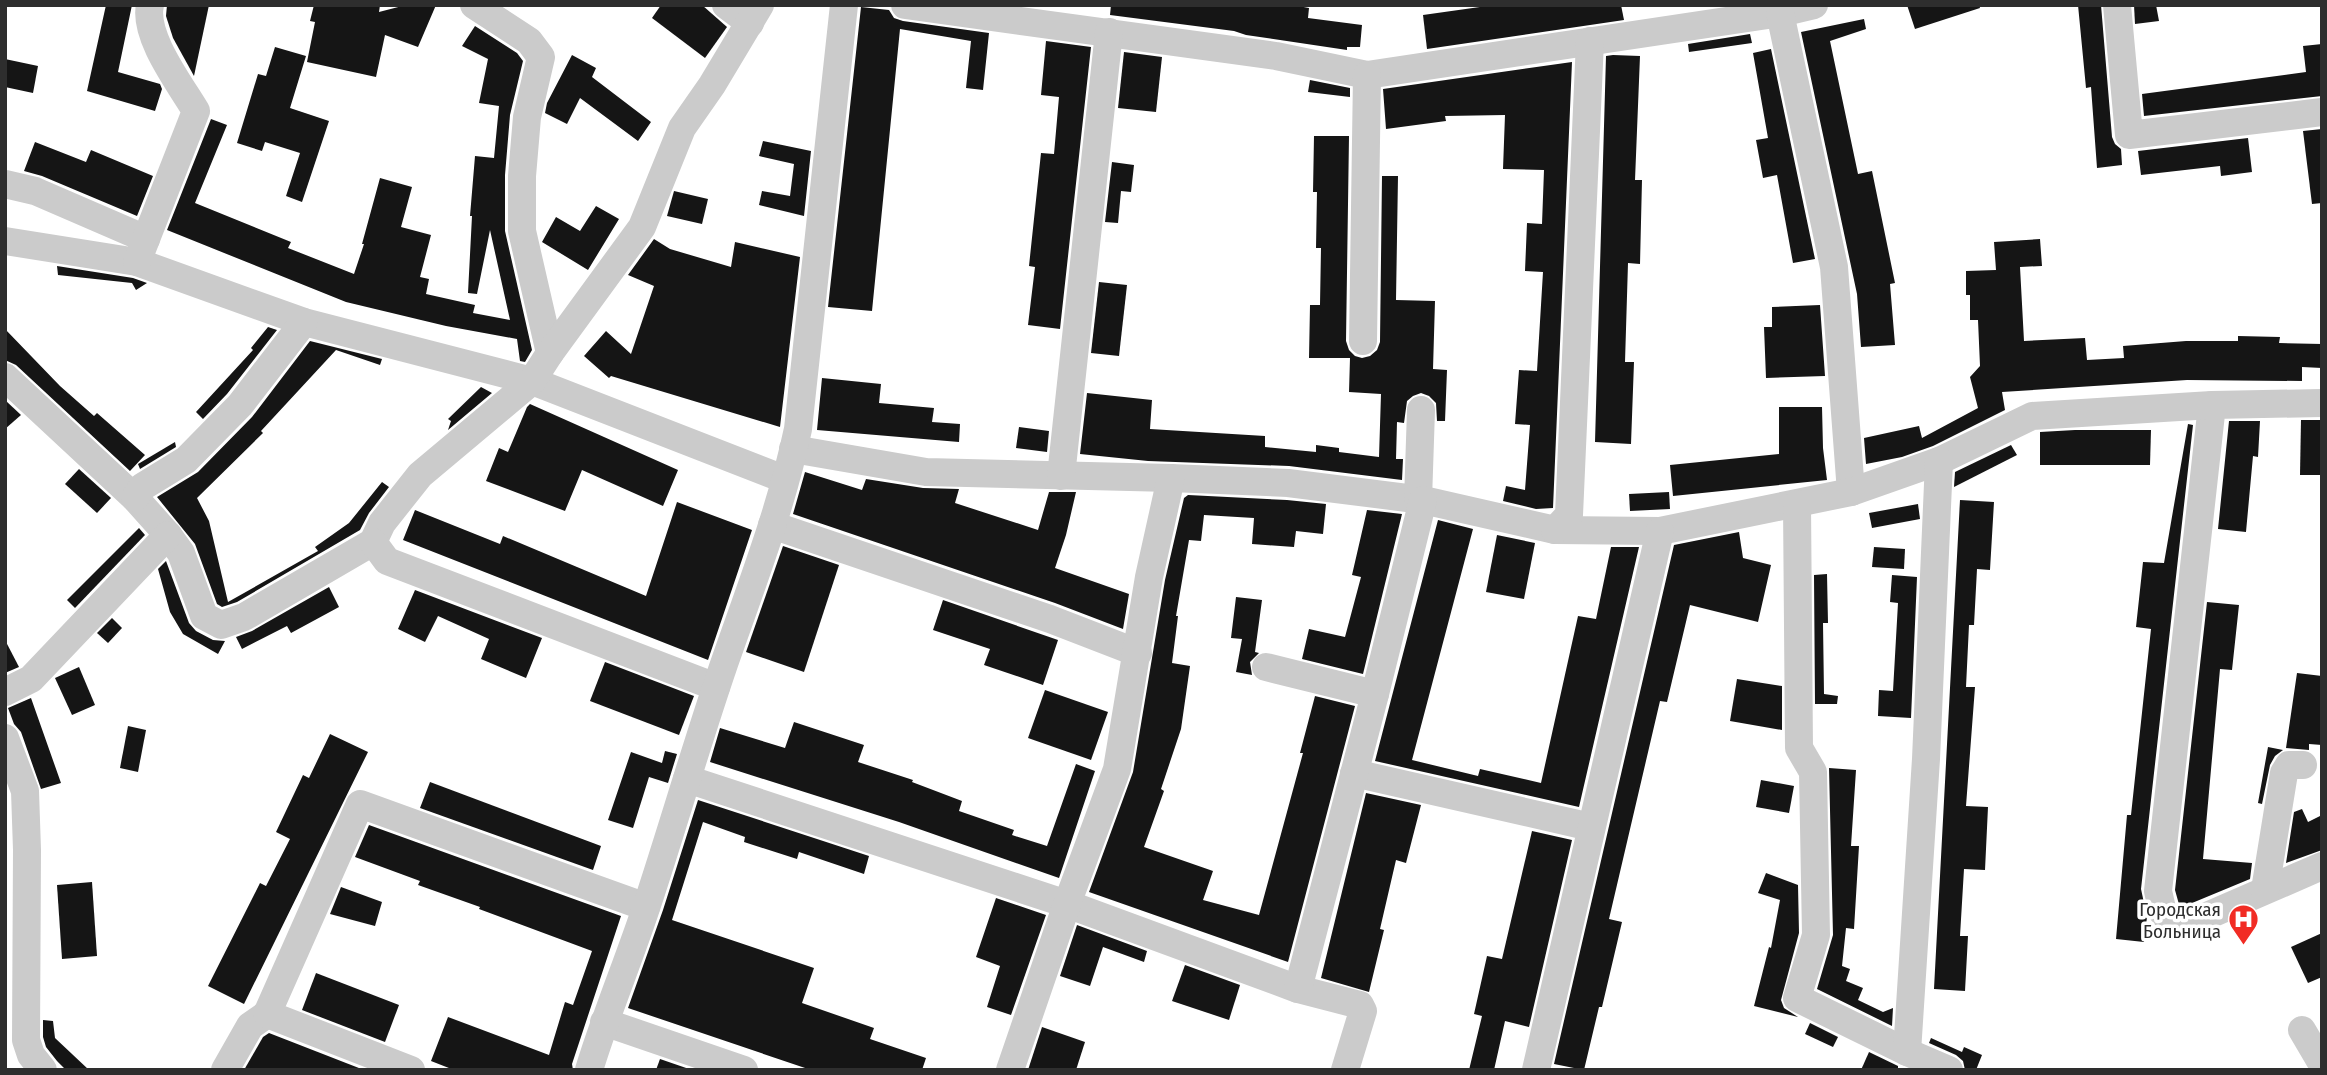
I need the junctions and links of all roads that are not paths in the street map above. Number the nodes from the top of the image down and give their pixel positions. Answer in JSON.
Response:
{"nodes":[{"id":1,"x":150,"y":5,"type":"edge"},
{"id":2,"x":474,"y":5,"type":"edge"},
{"id":3,"x":726,"y":5,"type":"edge"},
{"id":4,"x":844,"y":5,"type":"edge"},
{"id":5,"x":905,"y":5,"type":"edge"},
{"id":6,"x":1814,"y":5,"type":"edge"},
{"id":7,"x":2117,"y":5,"type":"edge"},
{"id":8,"x":1780,"y":13,"type":"junction"},
{"id":9,"x":755,"y":14,"type":"edge"},
{"id":10,"x":1109,"y":32,"type":"junction"},
{"id":11,"x":1590,"y":41,"type":"junction"},
{"id":12,"x":1367,"y":75,"type":"junction"},
{"id":13,"x":2322,"y":112,"type":"edge"},
{"id":14,"x":5,"y":184,"type":"edge"},
{"id":15,"x":5,"y":241,"type":"edge"},
{"id":16,"x":141,"y":251,"type":"junction"},
{"id":17,"x":304,"y":322,"type":"junction"},
{"id":18,"x":1363,"y":341,"type":"dead end"},
{"id":19,"x":550,"y":353,"type":"junction"},
{"id":20,"x":5,"y":377,"type":"edge"},
{"id":21,"x":532,"y":381,"type":"junction"},
{"id":22,"x":2322,"y":403,"type":"edge"},
{"id":23,"x":2212,"y":405,"type":"junction"},
{"id":24,"x":1421,"y":410,"type":"dead end"},
{"id":25,"x":793,"y":449,"type":"junction"},
{"id":26,"x":1940,"y":461,"type":"junction"},
{"id":27,"x":1061,"y":476,"type":"junction"},
{"id":28,"x":1171,"y":478,"type":"junction"},
{"id":29,"x":784,"y":479,"type":"junction"},
{"id":30,"x":1851,"y":492,"type":"junction"},
{"id":31,"x":135,"y":498,"type":"junction"},
{"id":32,"x":1421,"y":500,"type":"junction"},
{"id":33,"x":1797,"y":504,"type":"junction"},
{"id":34,"x":772,"y":525,"type":"junction"},
{"id":35,"x":1555,"y":530,"type":"junction"},
{"id":36,"x":1660,"y":531,"type":"junction"},
{"id":37,"x":168,"y":535,"type":"junction"},
{"id":38,"x":373,"y":542,"type":"junction"},
{"id":39,"x":1138,"y":653,"type":"junction"},
{"id":40,"x":1266,"y":667,"type":"dead end"},
{"id":41,"x":716,"y":687,"type":"junction"},
{"id":42,"x":5,"y":692,"type":"edge"},
{"id":43,"x":1376,"y":694,"type":"junction"},
{"id":44,"x":5,"y":738,"type":"edge"},
{"id":45,"x":2303,"y":765,"type":"dead end"},
{"id":46,"x":1354,"y":773,"type":"junction"},
{"id":47,"x":687,"y":779,"type":"junction"},
{"id":48,"x":1591,"y":827,"type":"junction"},
{"id":49,"x":16,"y":850,"type":"edge"},
{"id":50,"x":2322,"y":866,"type":"edge"},
{"id":51,"x":2266,"y":890,"type":"junction"},
{"id":52,"x":1067,"y":904,"type":"junction"},
{"id":53,"x":646,"y":907,"type":"junction"},
{"id":54,"x":1298,"y":989,"type":"junction"},
{"id":55,"x":267,"y":1014,"type":"junction"},
{"id":56,"x":604,"y":1022,"type":"junction"},
{"id":57,"x":2302,"y":1030,"type":"dead end"},
{"id":58,"x":1907,"y":1052,"type":"junction"},
{"id":59,"x":2322,"y":1064,"type":"edge"},
{"id":60,"x":43,"y":1070,"type":"edge"},
{"id":61,"x":225,"y":1070,"type":"edge"},
{"id":62,"x":411,"y":1070,"type":"edge"},
{"id":63,"x":589,"y":1070,"type":"edge"},
{"id":64,"x":744,"y":1070,"type":"edge"},
{"id":65,"x":1010,"y":1070,"type":"edge"},
{"id":66,"x":1345,"y":1070,"type":"edge"},
{"id":67,"x":1536,"y":1070,"type":"edge"},
{"id":68,"x":1949,"y":1070,"type":"edge"}],
"edges":[{"from":1,"to":16,"type":"street"},
{"from":2,"to":19,"type":"street"},
{"from":3,"to":9,"type":"street"},
{"from":4,"to":25,"type":"street"},
{"from":5,"to":10,"type":"street"},
{"from":6,"to":8,"type":"street"},
{"from":7,"to":13,"type":"street"},
{"from":8,"to":11,"type":"street"},
{"from":8,"to":30,"type":"street"},
{"from":9,"to":19,"type":"street"},
{"from":10,"to":12,"type":"street"},
{"from":10,"to":27,"type":"street"},
{"from":11,"to":12,"type":"street"},
{"from":11,"to":35,"type":"street"},
{"from":12,"to":18,"type":"street"},
{"from":14,"to":16,"type":"street"},
{"from":15,"to":16,"type":"street"},
{"from":16,"to":17,"type":"street"},
{"from":17,"to":21,"type":"street"},
{"from":17,"to":31,"type":"street"},
{"from":19,"to":21,"type":"street"},
{"from":20,"to":31,"type":"street"},
{"from":21,"to":29,"type":"street"},
{"from":21,"to":38,"type":"street"},
{"from":22,"to":23,"type":"street"},
{"from":23,"to":26,"type":"street"},
{"from":23,"to":51,"type":"street"},
{"from":24,"to":32,"type":"street"},
{"from":25,"to":27,"type":"street"},
{"from":25,"to":29,"type":"street"},
{"from":26,"to":30,"type":"street"},
{"from":26,"to":58,"type":"street"},
{"from":27,"to":28,"type":"street"},
{"from":28,"to":32,"type":"street"},
{"from":28,"to":39,"type":"street"},
{"from":29,"to":34,"type":"street"},
{"from":30,"to":33,"type":"street"},
{"from":31,"to":37,"type":"street"},
{"from":32,"to":35,"type":"street"},
{"from":32,"to":43,"type":"street"},
{"from":33,"to":36,"type":"street"},
{"from":33,"to":58,"type":"street"},
{"from":34,"to":39,"type":"street"},
{"from":34,"to":41,"type":"street"},
{"from":35,"to":36,"type":"street"},
{"from":36,"to":48,"type":"street"},
{"from":37,"to":38,"type":"street"},
{"from":37,"to":42,"type":"street"},
{"from":38,"to":41,"type":"street"},
{"from":39,"to":52,"type":"street"},
{"from":40,"to":43,"type":"street"},
{"from":41,"to":47,"type":"street"},
{"from":43,"to":46,"type":"street"},
{"from":44,"to":49,"type":"street"},
{"from":45,"to":51,"type":"street"},
{"from":46,"to":48,"type":"street"},
{"from":46,"to":54,"type":"street"},
{"from":47,"to":52,"type":"street"},
{"from":47,"to":53,"type":"street"},
{"from":48,"to":67,"type":"street"},
{"from":49,"to":60,"type":"street"},
{"from":50,"to":51,"type":"street"},
{"from":52,"to":54,"type":"street"},
{"from":52,"to":65,"type":"street"},
{"from":53,"to":55,"type":"street"},
{"from":53,"to":56,"type":"street"},
{"from":54,"to":66,"type":"street"},
{"from":55,"to":61,"type":"street"},
{"from":55,"to":62,"type":"street"},
{"from":56,"to":63,"type":"street"},
{"from":56,"to":64,"type":"street"},
{"from":57,"to":59,"type":"street"},
{"from":58,"to":68,"type":"street"}]}
